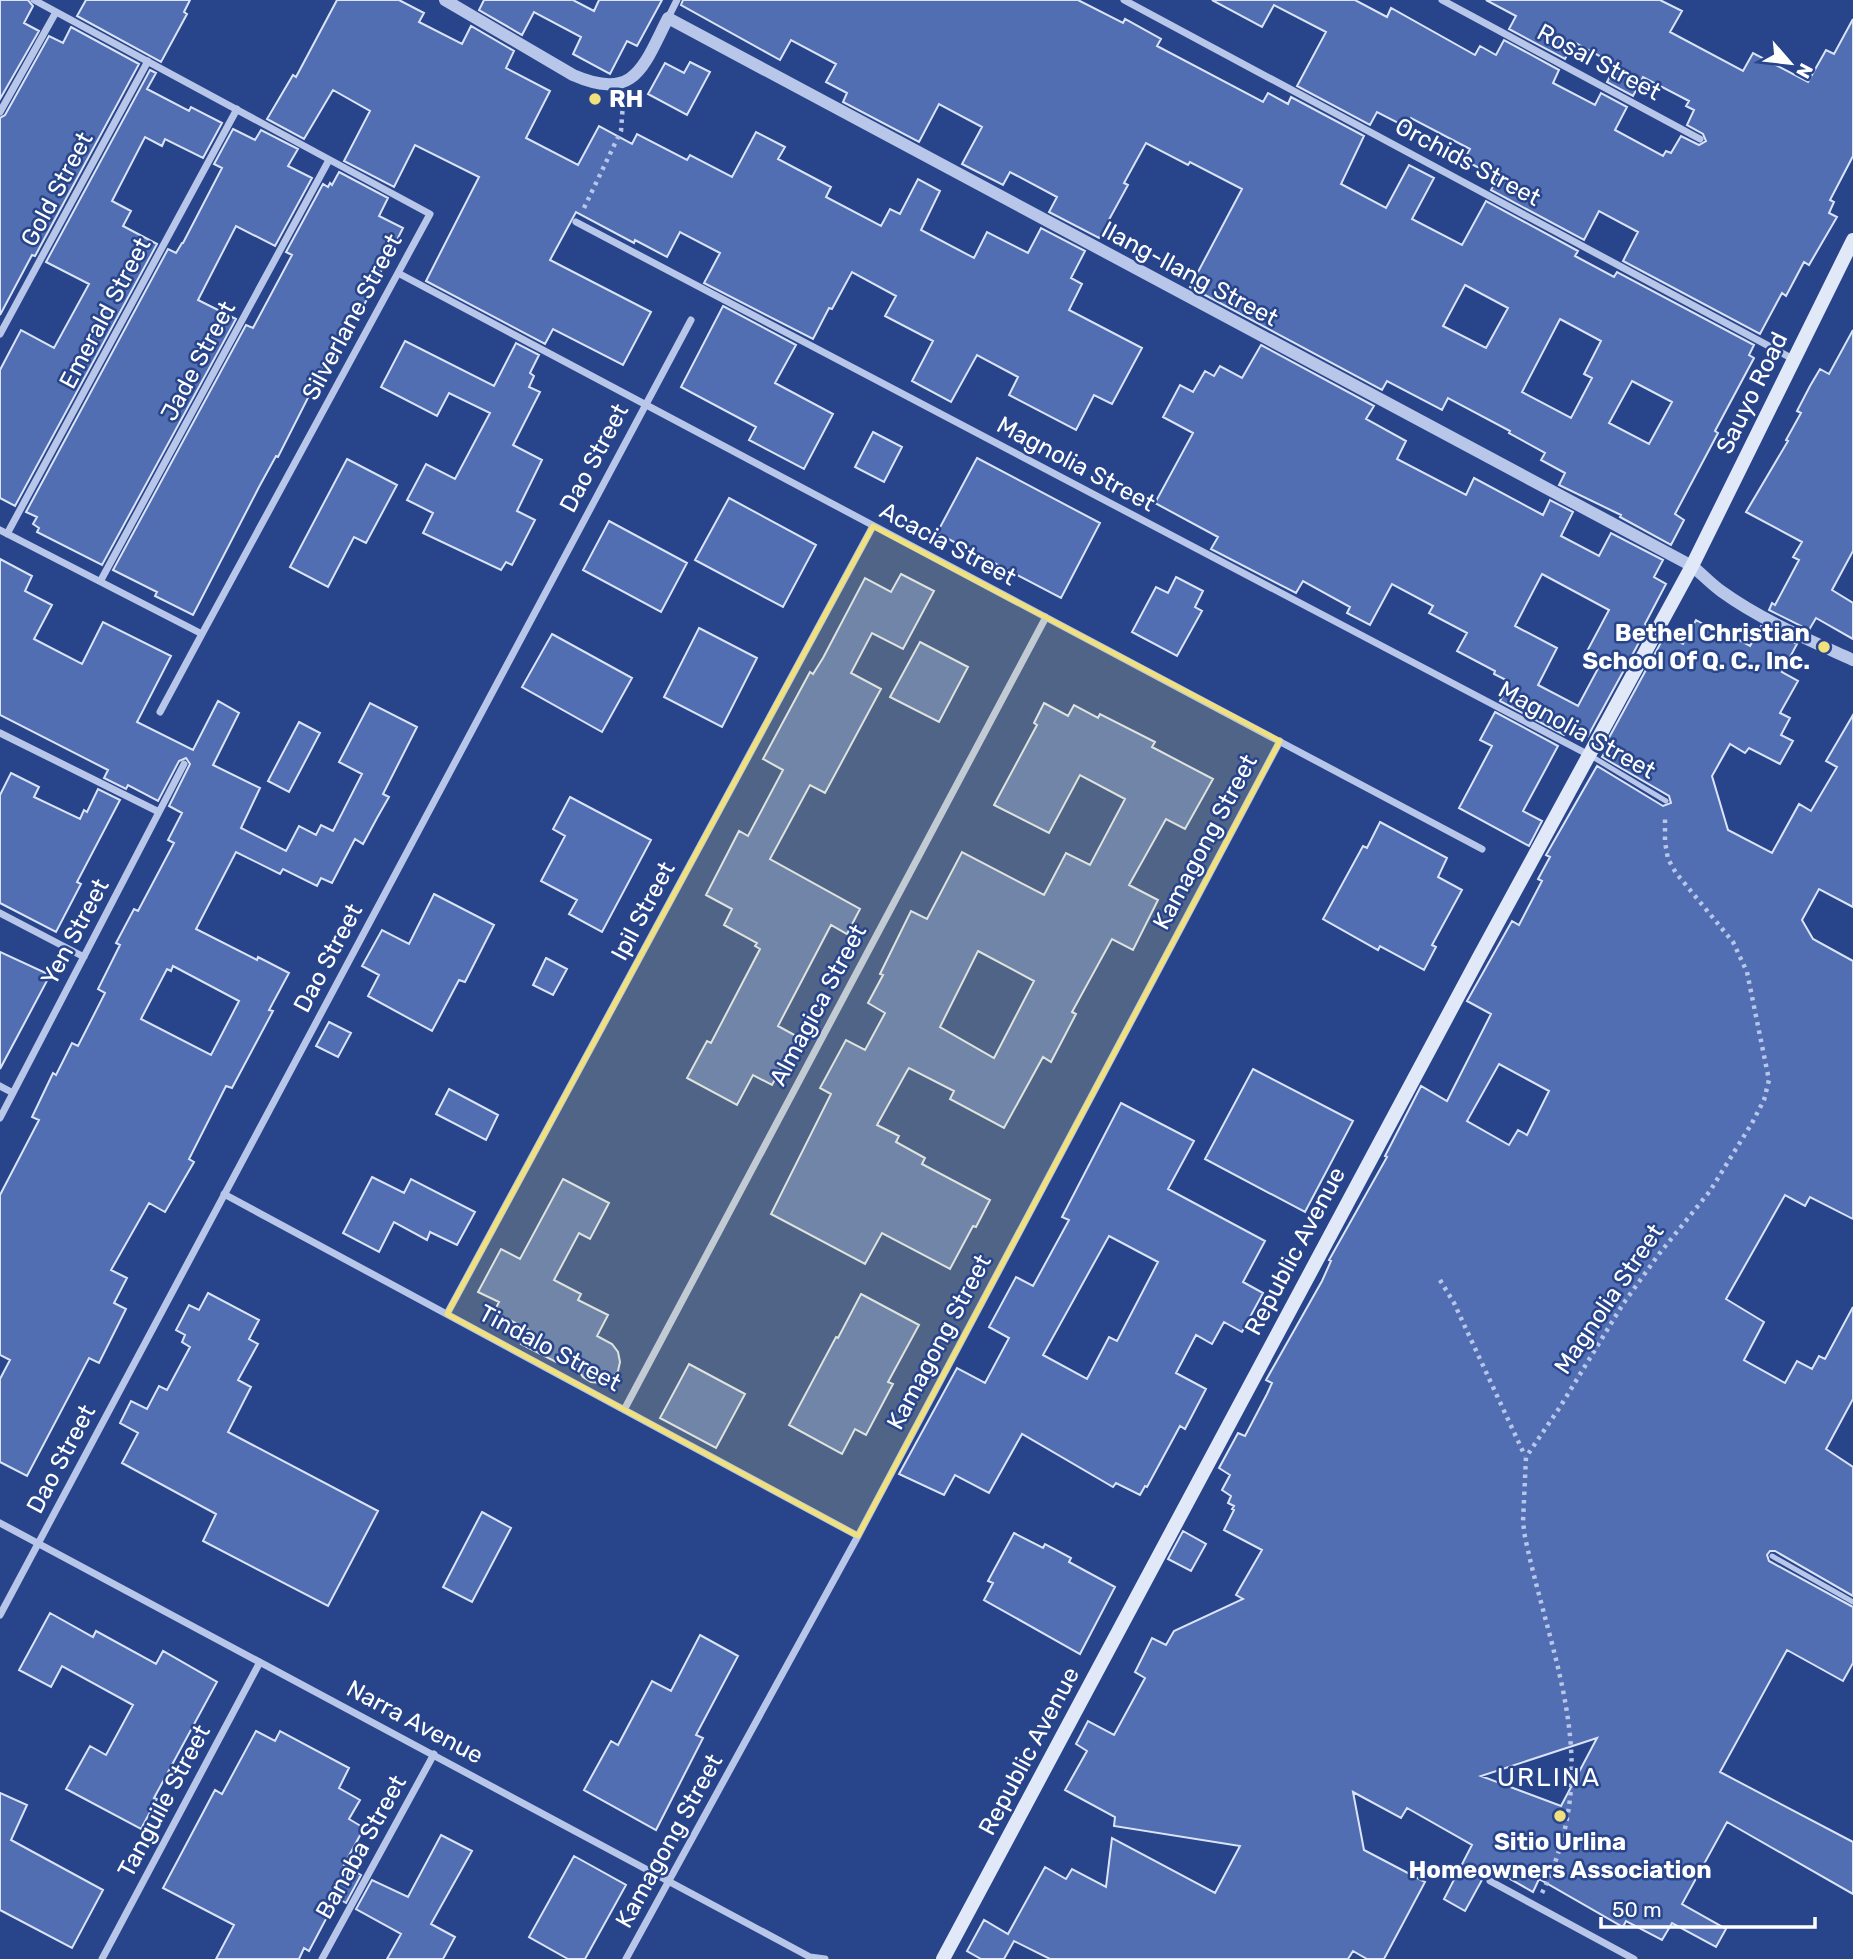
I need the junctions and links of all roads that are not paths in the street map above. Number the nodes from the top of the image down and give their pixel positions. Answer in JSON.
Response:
{"nodes":[{"id":1,"x":34,"y":0,"type":"edge"},
{"id":2,"x":444,"y":0,"type":"edge"},
{"id":3,"x":677,"y":0,"type":"edge"},
{"id":4,"x":1124,"y":0,"type":"edge"},
{"id":5,"x":1442,"y":0,"type":"edge"},
{"id":6,"x":56,"y":12,"type":"junction"},
{"id":7,"x":668,"y":18,"type":"junction"},
{"id":8,"x":148,"y":61,"type":"junction"},
{"id":9,"x":1,"y":109,"type":"edge"},
{"id":10,"x":237,"y":109,"type":"junction"},
{"id":11,"x":1700,"y":139,"type":"dead end"},
{"id":12,"x":330,"y":160,"type":"junction"},
{"id":13,"x":576,"y":222,"type":"road end"},
{"id":14,"x":1853,"y":240,"type":"edge"},
{"id":15,"x":398,"y":273,"type":"junction"},
{"id":16,"x":691,"y":320,"type":"dead end"},
{"id":17,"x":0,"y":334,"type":"edge"},
{"id":18,"x":1793,"y":359,"type":"junction"},
{"id":19,"x":645,"y":403,"type":"junction"},
{"id":20,"x":873,"y":526,"type":"junction"},
{"id":21,"x":4,"y":532,"type":"edge"},
{"id":22,"x":1692,"y":566,"type":"junction"},
{"id":23,"x":101,"y":580,"type":"junction"},
{"id":24,"x":1046,"y":617,"type":"junction"},
{"id":25,"x":202,"y":634,"type":"junction"},
{"id":26,"x":1853,"y":660,"type":"edge"},
{"id":27,"x":160,"y":712,"type":"dead end"},
{"id":28,"x":0,"y":733,"type":"edge"},
{"id":29,"x":1280,"y":741,"type":"junction"},
{"id":30,"x":1589,"y":755,"type":"junction"},
{"id":31,"x":184,"y":764,"type":"dead end"},
{"id":32,"x":1666,"y":801,"type":"road end"},
{"id":33,"x":159,"y":812,"type":"junction"},
{"id":34,"x":1482,"y":849,"type":"dead end"},
{"id":35,"x":0,"y":913,"type":"edge"},
{"id":36,"x":83,"y":957,"type":"junction"},
{"id":37,"x":0,"y":1086,"type":"edge"},
{"id":38,"x":13,"y":1093,"type":"junction"},
{"id":39,"x":0,"y":1118,"type":"edge"},
{"id":40,"x":224,"y":1194,"type":"junction"},
{"id":41,"x":447,"y":1314,"type":"junction"},
{"id":42,"x":624,"y":1410,"type":"junction"},
{"id":43,"x":0,"y":1523,"type":"edge"},
{"id":44,"x":858,"y":1536,"type":"junction"},
{"id":45,"x":38,"y":1543,"type":"junction"},
{"id":46,"x":1772,"y":1556,"type":"dead end"},
{"id":47,"x":1853,"y":1602,"type":"edge"},
{"id":48,"x":0,"y":1615,"type":"edge"},
{"id":49,"x":260,"y":1662,"type":"junction"},
{"id":50,"x":433,"y":1754,"type":"junction"},
{"id":51,"x":669,"y":1881,"type":"junction"},
{"id":52,"x":1490,"y":1881,"type":"dead end"},
{"id":53,"x":811,"y":1958,"type":"edge"},
{"id":54,"x":102,"y":1959,"type":"edge"},
{"id":55,"x":322,"y":1959,"type":"edge"},
{"id":56,"x":626,"y":1959,"type":"edge"},
{"id":57,"x":825,"y":1959,"type":"edge"},
{"id":58,"x":943,"y":1959,"type":"edge"},
{"id":59,"x":1634,"y":1959,"type":"edge"}],
"edges":[{"from":1,"to":6,"type":"street","name":"Silverlane Street"},
{"from":2,"to":7,"type":"street"},
{"from":3,"to":7,"type":"street"},
{"from":4,"to":18,"type":"street","name":"Orchids Street"},
{"from":5,"to":11,"type":"street","name":"Rosal Street"},
{"from":6,"to":8,"type":"street","name":"Silverlane Street"},
{"from":6,"to":9,"type":"street"},
{"from":7,"to":22,"type":"street","name":"Ilang-Ilang Street"},
{"from":8,"to":10,"type":"street","name":"Silverlane Street"},
{"from":8,"to":17,"type":"street","name":"Gold Street"},
{"from":10,"to":12,"type":"street","name":"Silverlane Street"},
{"from":10,"to":21,"type":"street","name":"Emerald Street"},
{"from":12,"to":15,"type":"street","name":"Silverlane Street"},
{"from":12,"to":23,"type":"street","name":"Jade Street"},
{"from":13,"to":30,"type":"street","name":"Magnolia Street"},
{"from":14,"to":18,"type":"main road","name":"Sauyo Road"},
{"from":15,"to":19,"type":"street","name":"Acacia Street"},
{"from":15,"to":25,"type":"street","name":"Silverlane Street"},
{"from":16,"to":19,"type":"street","name":"Dao Street"},
{"from":18,"to":22,"type":"main road","name":"Sauyo Road"},
{"from":19,"to":20,"type":"street","name":"Acacia Street"},
{"from":19,"to":40,"type":"street","name":"Dao Street"},
{"from":20,"to":24,"type":"street","name":"Acacia Street"},
{"from":20,"to":41,"type":"street","name":"Ipil Street"},
{"from":21,"to":23,"type":"street"},
{"from":22,"to":26,"type":"street","name":"Ilang-Ilang Street"},
{"from":22,"to":30,"type":"main road","name":"Republic Avenue"},
{"from":23,"to":25,"type":"street"},
{"from":24,"to":29,"type":"street","name":"Acacia Street"},
{"from":24,"to":42,"type":"street","name":"Almagica Street"},
{"from":25,"to":27,"type":"street"},
{"from":28,"to":33,"type":"street"},
{"from":29,"to":34,"type":"street","name":"Acacia Street"},
{"from":29,"to":44,"type":"street","name":"Kamagong Street"},
{"from":30,"to":32,"type":"lane","name":"Magnolia Street"},
{"from":30,"to":58,"type":"main road","name":"Republic Avenue"},
{"from":31,"to":33,"type":"street","name":"Yen Street"},
{"from":33,"to":36,"type":"street","name":"Yen Street"},
{"from":35,"to":36,"type":"street"},
{"from":36,"to":38,"type":"street","name":"Yen Street"},
{"from":37,"to":38,"type":"street"},
{"from":38,"to":39,"type":"street","name":"Yen Street"},
{"from":40,"to":41,"type":"street","name":"Tindalo Street"},
{"from":40,"to":45,"type":"street","name":"Dao Street"},
{"from":41,"to":42,"type":"street","name":"Tindalo Street"},
{"from":42,"to":44,"type":"street","name":"Tindalo Street"},
{"from":43,"to":45,"type":"street","name":"Narra Avenue"},
{"from":44,"to":51,"type":"street","name":"Kamagong Street"},
{"from":45,"to":48,"type":"street","name":"Dao Street"},
{"from":45,"to":49,"type":"street","name":"Narra Avenue"},
{"from":46,"to":47,"type":"lane"},
{"from":49,"to":50,"type":"street","name":"Narra Avenue"},
{"from":49,"to":54,"type":"street","name":"Tanguile Street"},
{"from":50,"to":51,"type":"street","name":"Narra Avenue"},
{"from":50,"to":55,"type":"street","name":"Banaba Street"},
{"from":51,"to":53,"type":"street","name":"Narra Avenue"},
{"from":51,"to":56,"type":"street","name":"Kamagong Street"},
{"from":52,"to":59,"type":"street"},
{"from":53,"to":57,"type":"street","name":"Narra Avenue"}]}
